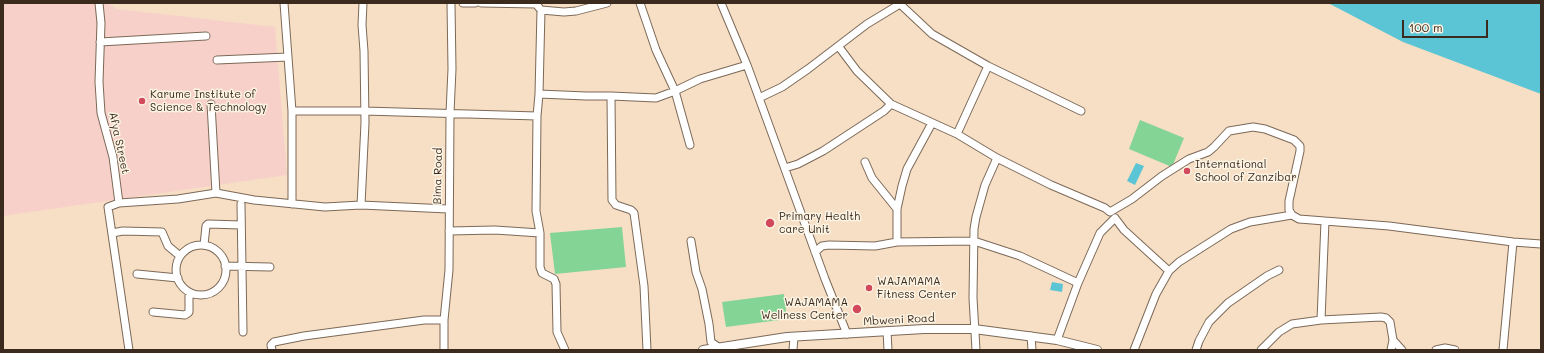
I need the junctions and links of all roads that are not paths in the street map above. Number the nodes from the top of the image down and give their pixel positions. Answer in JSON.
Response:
{"nodes":[{"id":1,"x":98,"y":3,"type":"edge"},
{"id":2,"x":284,"y":3,"type":"edge"},
{"id":3,"x":363,"y":3,"type":"edge"},
{"id":4,"x":451,"y":3,"type":"edge"},
{"id":5,"x":463,"y":3,"type":"edge"},
{"id":6,"x":475,"y":3,"type":"edge"},
{"id":7,"x":481,"y":3,"type":"edge"},
{"id":8,"x":607,"y":3,"type":"edge"},
{"id":9,"x":640,"y":3,"type":"edge"},
{"id":10,"x":721,"y":3,"type":"edge"},
{"id":11,"x":541,"y":10,"type":"junction"},
{"id":12,"x":206,"y":36,"type":"dead end"},
{"id":13,"x":100,"y":42,"type":"junction"},
{"id":14,"x":838,"y":47,"type":"junction"},
{"id":15,"x":288,"y":57,"type":"junction"},
{"id":16,"x":217,"y":60,"type":"dead end"},
{"id":17,"x":747,"y":65,"type":"junction"},
{"id":18,"x":988,"y":66,"type":"junction"},
{"id":19,"x":675,"y":91,"type":"junction"},
{"id":20,"x":539,"y":94,"type":"junction"},
{"id":21,"x":611,"y":96,"type":"junction"},
{"id":22,"x":759,"y":98,"type":"junction"},
{"id":23,"x":211,"y":104,"type":"dead end"},
{"id":24,"x":891,"y":104,"type":"junction"},
{"id":25,"x":364,"y":110,"type":"junction"},
{"id":26,"x":292,"y":111,"type":"junction"},
{"id":27,"x":1081,"y":111,"type":"dead end"},
{"id":28,"x":450,"y":113,"type":"junction"},
{"id":29,"x":537,"y":116,"type":"junction"},
{"id":30,"x":932,"y":123,"type":"junction"},
{"id":31,"x":957,"y":134,"type":"junction"},
{"id":32,"x":690,"y":145,"type":"dead end"},
{"id":33,"x":997,"y":158,"type":"junction"},
{"id":34,"x":864,"y":162,"type":"dead end"},
{"id":35,"x":785,"y":168,"type":"junction"},
{"id":36,"x":216,"y":193,"type":"junction"},
{"id":37,"x":119,"y":203,"type":"junction"},
{"id":38,"x":241,"y":204,"type":"dead end"},
{"id":39,"x":292,"y":204,"type":"junction"},
{"id":40,"x":361,"y":205,"type":"junction"},
{"id":41,"x":448,"y":209,"type":"junction"},
{"id":42,"x":897,"y":209,"type":"junction"},
{"id":43,"x":1113,"y":215,"type":"junction"},
{"id":44,"x":1292,"y":215,"type":"junction"},
{"id":45,"x":1325,"y":221,"type":"junction"},
{"id":46,"x":241,"y":225,"type":"junction"},
{"id":47,"x":449,"y":231,"type":"junction"},
{"id":48,"x":112,"y":233,"type":"junction"},
{"id":49,"x":540,"y":233,"type":"junction"},
{"id":50,"x":691,"y":241,"type":"dead end"},
{"id":51,"x":974,"y":241,"type":"junction"},
{"id":52,"x":897,"y":242,"type":"junction"},
{"id":53,"x":1513,"y":242,"type":"junction"},
{"id":54,"x":1541,"y":244,"type":"edge"},
{"id":55,"x":204,"y":245,"type":"junction"},
{"id":56,"x":815,"y":252,"type":"junction"},
{"id":57,"x":180,"y":256,"type":"junction"},
{"id":58,"x":226,"y":266,"type":"junction"},
{"id":59,"x":242,"y":266,"type":"junction"},
{"id":60,"x":270,"y":267,"type":"dead end"},
{"id":61,"x":1279,"y":270,"type":"dead end"},
{"id":62,"x":1169,"y":271,"type":"junction"},
{"id":63,"x":136,"y":274,"type":"dead end"},
{"id":64,"x":178,"y":278,"type":"junction"},
{"id":65,"x":1078,"y":283,"type":"junction"},
{"id":66,"x":189,"y":292,"type":"junction"},
{"id":67,"x":153,"y":312,"type":"dead end"},
{"id":68,"x":444,"y":320,"type":"junction"},
{"id":69,"x":1321,"y":320,"type":"junction"},
{"id":70,"x":974,"y":329,"type":"junction"},
{"id":71,"x":887,"y":331,"type":"junction"},
{"id":72,"x":243,"y":332,"type":"dead end"},
{"id":73,"x":847,"y":334,"type":"junction"},
{"id":74,"x":1031,"y":336,"type":"junction"},
{"id":75,"x":794,"y":337,"type":"junction"},
{"id":76,"x":1057,"y":340,"type":"junction"},
{"id":77,"x":1393,"y":340,"type":"junction"},
{"id":78,"x":1080,"y":348,"type":"edge"},
{"id":79,"x":720,"y":349,"type":"edge"},
{"id":80,"x":129,"y":350,"type":"edge"},
{"id":81,"x":272,"y":350,"type":"edge"},
{"id":82,"x":444,"y":350,"type":"edge"},
{"id":83,"x":565,"y":350,"type":"edge"},
{"id":84,"x":647,"y":350,"type":"edge"},
{"id":85,"x":703,"y":350,"type":"edge"},
{"id":86,"x":792,"y":350,"type":"edge"},
{"id":87,"x":888,"y":350,"type":"edge"},
{"id":88,"x":976,"y":350,"type":"edge"},
{"id":89,"x":1032,"y":350,"type":"edge"},
{"id":90,"x":1096,"y":350,"type":"edge"},
{"id":91,"x":1134,"y":350,"type":"edge"},
{"id":92,"x":1196,"y":350,"type":"edge"},
{"id":93,"x":1260,"y":350,"type":"edge"},
{"id":94,"x":1391,"y":350,"type":"edge"},
{"id":95,"x":1402,"y":350,"type":"edge"},
{"id":96,"x":1436,"y":350,"type":"edge"},
{"id":97,"x":1455,"y":350,"type":"edge"},
{"id":98,"x":1502,"y":350,"type":"edge"}],
"edges":[{"from":1,"to":13,"type":"street","name":"Afya Street"},
{"from":2,"to":15,"type":"street"},
{"from":3,"to":25,"type":"street"},
{"from":4,"to":28,"type":"street","name":"Bima Road"},
{"from":5,"to":6,"type":"street"},
{"from":7,"to":11,"type":"street"},
{"from":8,"to":11,"type":"street"},
{"from":9,"to":19,"type":"street"},
{"from":10,"to":17,"type":"street"},
{"from":11,"to":20,"type":"street"},
{"from":12,"to":13,"type":"street"},
{"from":13,"to":37,"type":"street","name":"Afya Street"},
{"from":14,"to":18,"type":"street"},
{"from":14,"to":22,"type":"street"},
{"from":14,"to":24,"type":"street"},
{"from":15,"to":16,"type":"street"},
{"from":15,"to":26,"type":"street"},
{"from":17,"to":19,"type":"street"},
{"from":17,"to":22,"type":"street"},
{"from":18,"to":27,"type":"street"},
{"from":18,"to":31,"type":"street"},
{"from":19,"to":21,"type":"street"},
{"from":19,"to":32,"type":"street"},
{"from":20,"to":21,"type":"street"},
{"from":20,"to":29,"type":"street"},
{"from":21,"to":84,"type":"street"},
{"from":22,"to":35,"type":"street"},
{"from":23,"to":36,"type":"street"},
{"from":24,"to":30,"type":"street"},
{"from":24,"to":35,"type":"street"},
{"from":25,"to":26,"type":"street"},
{"from":25,"to":28,"type":"street"},
{"from":25,"to":40,"type":"street"},
{"from":26,"to":39,"type":"street"},
{"from":28,"to":29,"type":"street"},
{"from":28,"to":41,"type":"street","name":"Bima Road"},
{"from":29,"to":49,"type":"street"},
{"from":30,"to":31,"type":"street"},
{"from":30,"to":42,"type":"street"},
{"from":31,"to":33,"type":"street"},
{"from":33,"to":43,"type":"street"},
{"from":33,"to":51,"type":"street"},
{"from":34,"to":42,"type":"street"},
{"from":35,"to":56,"type":"street"},
{"from":36,"to":37,"type":"street"},
{"from":36,"to":39,"type":"street"},
{"from":37,"to":48,"type":"street"},
{"from":38,"to":46,"type":"street"},
{"from":39,"to":40,"type":"street"},
{"from":40,"to":41,"type":"street"},
{"from":41,"to":47,"type":"street","name":"Bima Road"},
{"from":42,"to":52,"type":"street"},
{"from":43,"to":44,"type":"street"},
{"from":43,"to":62,"type":"street"},
{"from":43,"to":65,"type":"street"},
{"from":44,"to":45,"type":"street"},
{"from":44,"to":62,"type":"street"},
{"from":45,"to":53,"type":"street"},
{"from":45,"to":69,"type":"street"},
{"from":46,"to":55,"type":"street"},
{"from":46,"to":59,"type":"street"},
{"from":47,"to":49,"type":"street"},
{"from":47,"to":68,"type":"street","name":"Bima Road"},
{"from":48,"to":57,"type":"street"},
{"from":48,"to":80,"type":"street"},
{"from":49,"to":83,"type":"street"},
{"from":50,"to":79,"type":"street"},
{"from":51,"to":52,"type":"street"},
{"from":51,"to":65,"type":"street"},
{"from":51,"to":70,"type":"street"},
{"from":52,"to":56,"type":"street"},
{"from":53,"to":54,"type":"street"},
{"from":53,"to":98,"type":"street"},
{"from":55,"to":57,"type":"street"},
{"from":55,"to":58,"type":"street"},
{"from":56,"to":73,"type":"street"},
{"from":57,"to":64,"type":"street"},
{"from":58,"to":59,"type":"street"},
{"from":58,"to":66,"type":"street"},
{"from":59,"to":60,"type":"street"},
{"from":59,"to":72,"type":"street"},
{"from":61,"to":92,"type":"street"},
{"from":62,"to":91,"type":"street"},
{"from":63,"to":64,"type":"street"},
{"from":64,"to":66,"type":"street"},
{"from":65,"to":76,"type":"street"},
{"from":66,"to":67,"type":"street"},
{"from":68,"to":81,"type":"street"},
{"from":68,"to":82,"type":"street","name":"Bima Road"},
{"from":69,"to":77,"type":"street"},
{"from":69,"to":93,"type":"street"},
{"from":70,"to":71,"type":"street","name":"Mbweni Road"},
{"from":70,"to":74,"type":"street","name":"Mbweni Road"},
{"from":70,"to":88,"type":"street"},
{"from":71,"to":73,"type":"street","name":"Mbweni Road"},
{"from":71,"to":87,"type":"street"},
{"from":73,"to":75,"type":"street","name":"Mbweni Road"},
{"from":74,"to":76,"type":"street","name":"Mbweni Road"},
{"from":74,"to":89,"type":"street"},
{"from":75,"to":79,"type":"street","name":"Mbweni Road"},
{"from":75,"to":86,"type":"street"},
{"from":76,"to":78,"type":"street","name":"Mbweni Road"},
{"from":77,"to":94,"type":"street"},
{"from":77,"to":95,"type":"street"},
{"from":78,"to":90,"type":"street","name":"Mbweni Road"},
{"from":79,"to":85,"type":"street","name":"Mbweni Road"},
{"from":96,"to":97,"type":"street"}]}
